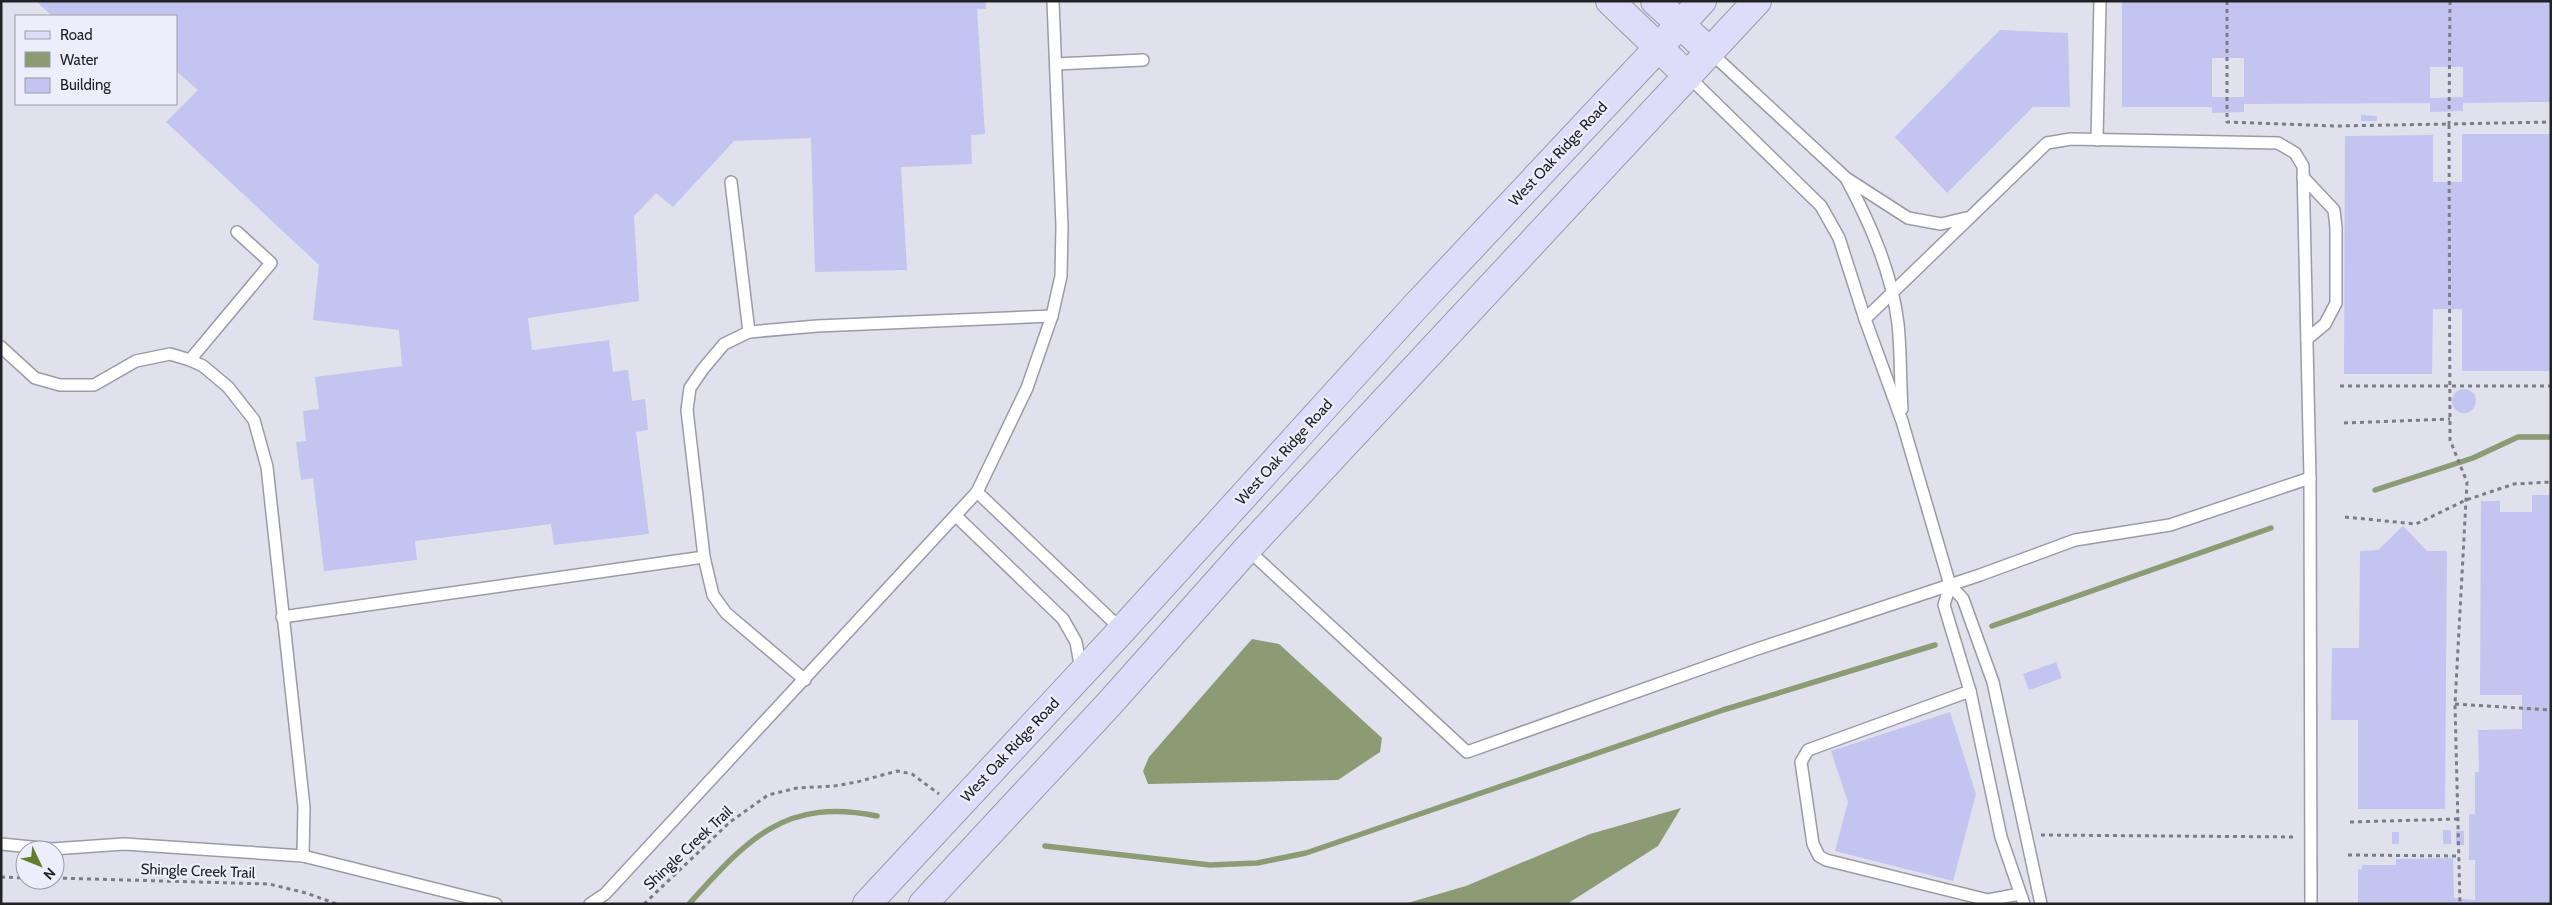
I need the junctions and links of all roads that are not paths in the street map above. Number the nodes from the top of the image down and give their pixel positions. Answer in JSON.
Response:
{"nodes":[{"id":1,"x":1053,"y":1,"type":"edge"},
{"id":2,"x":1610,"y":1,"type":"edge"},
{"id":3,"x":1655,"y":1,"type":"edge"},
{"id":4,"x":1702,"y":1,"type":"edge"},
{"id":5,"x":1757,"y":1,"type":"edge"},
{"id":6,"x":2100,"y":1,"type":"edge"},
{"id":7,"x":1680,"y":24,"type":"junction"},
{"id":8,"x":1658,"y":48,"type":"junction"},
{"id":9,"x":1710,"y":52,"type":"junction"},
{"id":10,"x":1143,"y":60,"type":"dead end"},
{"id":11,"x":1056,"y":64,"type":"junction"},
{"id":12,"x":1688,"y":76,"type":"junction"},
{"id":13,"x":2097,"y":140,"type":"junction"},
{"id":14,"x":1846,"y":178,"type":"junction"},
{"id":15,"x":2303,"y":178,"type":"junction"},
{"id":16,"x":730,"y":182,"type":"dead end"},
{"id":17,"x":1968,"y":217,"type":"junction"},
{"id":18,"x":237,"y":232,"type":"dead end"},
{"id":19,"x":1893,"y":291,"type":"junction"},
{"id":20,"x":1052,"y":316,"type":"junction"},
{"id":21,"x":1864,"y":320,"type":"junction"},
{"id":22,"x":749,"y":332,"type":"junction"},
{"id":23,"x":2307,"y":339,"type":"junction"},
{"id":24,"x":1,"y":347,"type":"edge"},
{"id":25,"x":190,"y":360,"type":"junction"},
{"id":26,"x":1902,"y":421,"type":"junction"},
{"id":27,"x":2310,"y":478,"type":"junction"},
{"id":28,"x":977,"y":492,"type":"junction"},
{"id":29,"x":956,"y":516,"type":"junction"},
{"id":30,"x":1248,"y":549,"type":"junction"},
{"id":31,"x":704,"y":557,"type":"junction"},
{"id":32,"x":1950,"y":585,"type":"junction"},
{"id":33,"x":282,"y":617,"type":"junction"},
{"id":34,"x":1122,"y":630,"type":"junction"},
{"id":35,"x":1081,"y":672,"type":"junction"},
{"id":36,"x":805,"y":680,"type":"junction"},
{"id":37,"x":1970,"y":691,"type":"junction"},
{"id":38,"x":1110,"y":703,"type":"junction"},
{"id":39,"x":1,"y":844,"type":"edge"},
{"id":40,"x":303,"y":856,"type":"junction"},
{"id":41,"x":2033,"y":873,"type":"junction"},
{"id":42,"x":2014,"y":877,"type":"junction"},
{"id":43,"x":2022,"y":899,"type":"edge"},
{"id":44,"x":496,"y":904,"type":"edge"},
{"id":45,"x":590,"y":904,"type":"edge"},
{"id":46,"x":867,"y":904,"type":"edge"},
{"id":47,"x":923,"y":904,"type":"edge"},
{"id":48,"x":2041,"y":904,"type":"edge"},
{"id":49,"x":2311,"y":904,"type":"edge"}],
"edges":[{"from":1,"to":11,"type":"lane"},
{"from":2,"to":8,"type":"street"},
{"from":3,"to":7,"type":"street"},
{"from":4,"to":7,"type":"street","name":"West Oak Ridge Road"},
{"from":5,"to":9,"type":"street"},
{"from":6,"to":13,"type":"lane"},
{"from":7,"to":8,"type":"street","name":"West Oak Ridge Road"},
{"from":7,"to":9,"type":"street"},
{"from":8,"to":12,"type":"street"},
{"from":8,"to":34,"type":"street","name":"West Oak Ridge Road"},
{"from":9,"to":12,"type":"street"},
{"from":9,"to":14,"type":"lane"},
{"from":10,"to":11,"type":"lane"},
{"from":11,"to":20,"type":"lane"},
{"from":12,"to":21,"type":"lane"},
{"from":12,"to":30,"type":"street"},
{"from":13,"to":15,"type":"lane"},
{"from":13,"to":17,"type":"lane"},
{"from":14,"to":17,"type":"lane"},
{"from":14,"to":19,"type":"lane"},
{"from":15,"to":23,"type":"lane"},
{"from":15,"to":23,"type":"lane"},
{"from":16,"to":22,"type":"lane"},
{"from":17,"to":19,"type":"lane"},
{"from":18,"to":25,"type":"lane"},
{"from":19,"to":21,"type":"lane"},
{"from":19,"to":26,"type":"lane"},
{"from":20,"to":22,"type":"lane"},
{"from":20,"to":28,"type":"lane"},
{"from":21,"to":26,"type":"lane"},
{"from":22,"to":31,"type":"lane"},
{"from":23,"to":27,"type":"lane"},
{"from":24,"to":25,"type":"lane"},
{"from":25,"to":33,"type":"lane"},
{"from":26,"to":32,"type":"lane"},
{"from":27,"to":32,"type":"lane"},
{"from":27,"to":49,"type":"lane"},
{"from":28,"to":29,"type":"lane"},
{"from":28,"to":34,"type":"lane"},
{"from":29,"to":35,"type":"lane"},
{"from":29,"to":36,"type":"lane"},
{"from":30,"to":32,"type":"lane"},
{"from":30,"to":38,"type":"street"},
{"from":31,"to":33,"type":"lane"},
{"from":31,"to":36,"type":"lane"},
{"from":32,"to":37,"type":"lane"},
{"from":32,"to":41,"type":"lane"},
{"from":33,"to":40,"type":"lane"},
{"from":34,"to":35,"type":"street","name":"West Oak Ridge Road"},
{"from":34,"to":38,"type":"street"},
{"from":35,"to":46,"type":"street","name":"West Oak Ridge Road"},
{"from":36,"to":45,"type":"lane"},
{"from":37,"to":42,"type":"lane"},
{"from":37,"to":43,"type":"lane"},
{"from":38,"to":47,"type":"street"},
{"from":39,"to":40,"type":"lane"},
{"from":40,"to":44,"type":"lane"},
{"from":41,"to":42,"type":"lane"},
{"from":41,"to":48,"type":"lane"},
{"from":42,"to":43,"type":"lane"}]}
